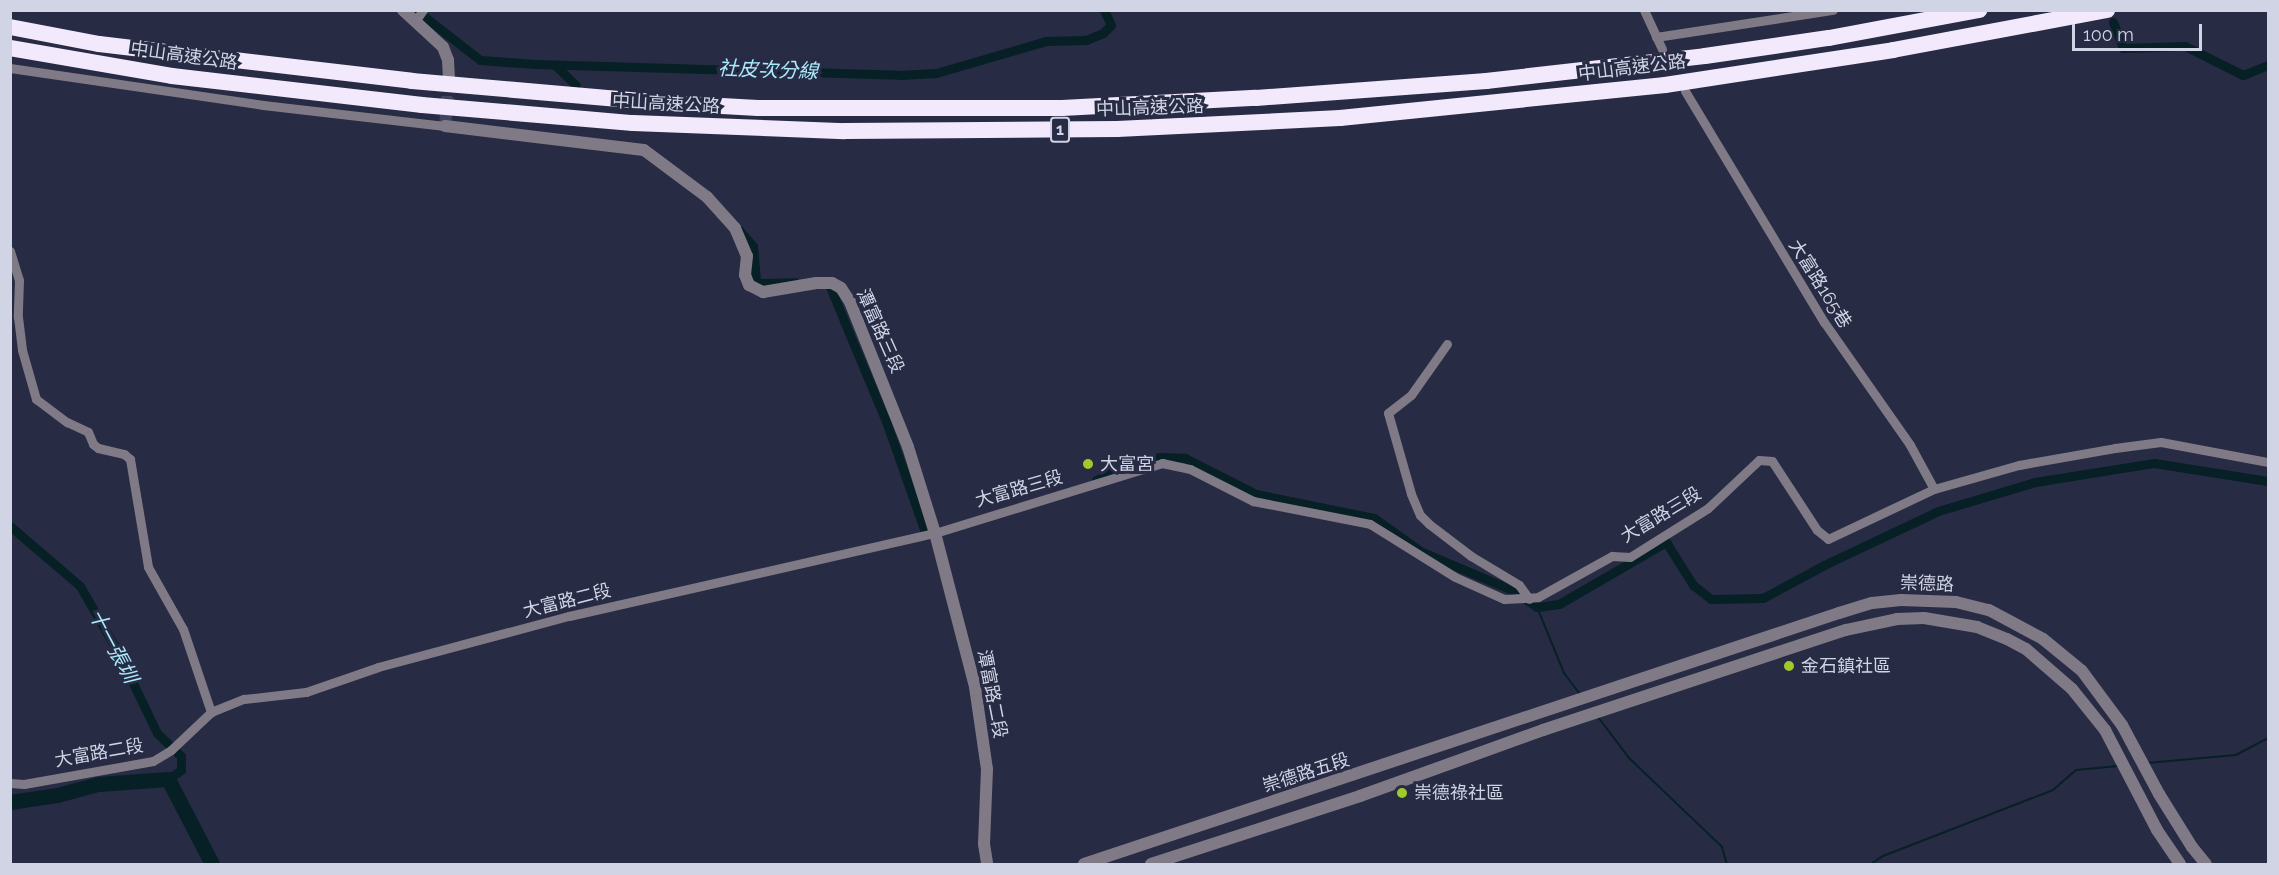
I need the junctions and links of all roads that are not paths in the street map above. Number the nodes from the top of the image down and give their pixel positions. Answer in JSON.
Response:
{"nodes":[{"id":1,"x":403,"y":10,"type":"edge"},
{"id":2,"x":1644,"y":10,"type":"edge"},
{"id":3,"x":1833,"y":10,"type":"edge"},
{"id":4,"x":1979,"y":10,"type":"edge"},
{"id":5,"x":2107,"y":10,"type":"edge"},
{"id":6,"x":419,"y":16,"type":"edge"},
{"id":7,"x":10,"y":27,"type":"edge"},
{"id":8,"x":1656,"y":37,"type":"junction"},
{"id":9,"x":10,"y":48,"type":"edge"},
{"id":10,"x":1662,"y":49,"type":"dead end"},
{"id":11,"x":10,"y":68,"type":"edge"},
{"id":12,"x":449,"y":78,"type":"tunnel mouth"},
{"id":13,"x":1685,"y":91,"type":"dead end"},
{"id":14,"x":446,"y":126,"type":"joint"},
{"id":15,"x":10,"y":251,"type":"edge"},
{"id":16,"x":1447,"y":344,"type":"dead end"},
{"id":17,"x":2268,"y":462,"type":"edge"},
{"id":18,"x":1934,"y":489,"type":"junction"},
{"id":19,"x":935,"y":533,"type":"junction"},
{"id":20,"x":1529,"y":599,"type":"junction"},
{"id":21,"x":1538,"y":711,"type":"joint"},
{"id":22,"x":211,"y":712,"type":"junction"},
{"id":23,"x":1544,"y":730,"type":"joint"},
{"id":24,"x":10,"y":783,"type":"edge"},
{"id":25,"x":987,"y":864,"type":"edge"},
{"id":26,"x":1084,"y":864,"type":"edge"},
{"id":27,"x":1151,"y":864,"type":"edge"},
{"id":28,"x":2180,"y":864,"type":"edge"},
{"id":29,"x":2206,"y":864,"type":"edge"}],
"edges":[{"from":1,"to":6,"type":"street"},
{"from":2,"to":8,"type":"street"},
{"from":3,"to":8,"type":"street"},
{"from":4,"to":7,"type":"highway","name":"中山高速公路","number":"1"},
{"from":5,"to":9,"type":"highway","name":"中山高速公路","number":"1"},
{"from":6,"to":12,"type":"street"},
{"from":8,"to":10,"type":"street"},
{"from":11,"to":14,"type":"street"},
{"from":13,"to":18,"type":"street","name":"大富路165巷"},
{"from":14,"to":19,"type":"street","name":"潭富路三段"},
{"from":15,"to":22,"type":"street"},
{"from":16,"to":20,"type":"street"},
{"from":17,"to":18,"type":"street","name":"大富路三段"},
{"from":18,"to":20,"type":"street","name":"大富路三段"},
{"from":19,"to":20,"type":"street","name":"大富路三段"},
{"from":19,"to":22,"type":"street","name":"大富路二段"},
{"from":19,"to":25,"type":"street","name":"潭富路二段"},
{"from":21,"to":26,"type":"street","name":"崇德路五段"},
{"from":21,"to":29,"type":"street","name":"崇德路"},
{"from":22,"to":24,"type":"street","name":"大富路二段"},
{"from":23,"to":27,"type":"street","name":"崇德路五段"},
{"from":23,"to":28,"type":"street","name":"崇德路"}]}
